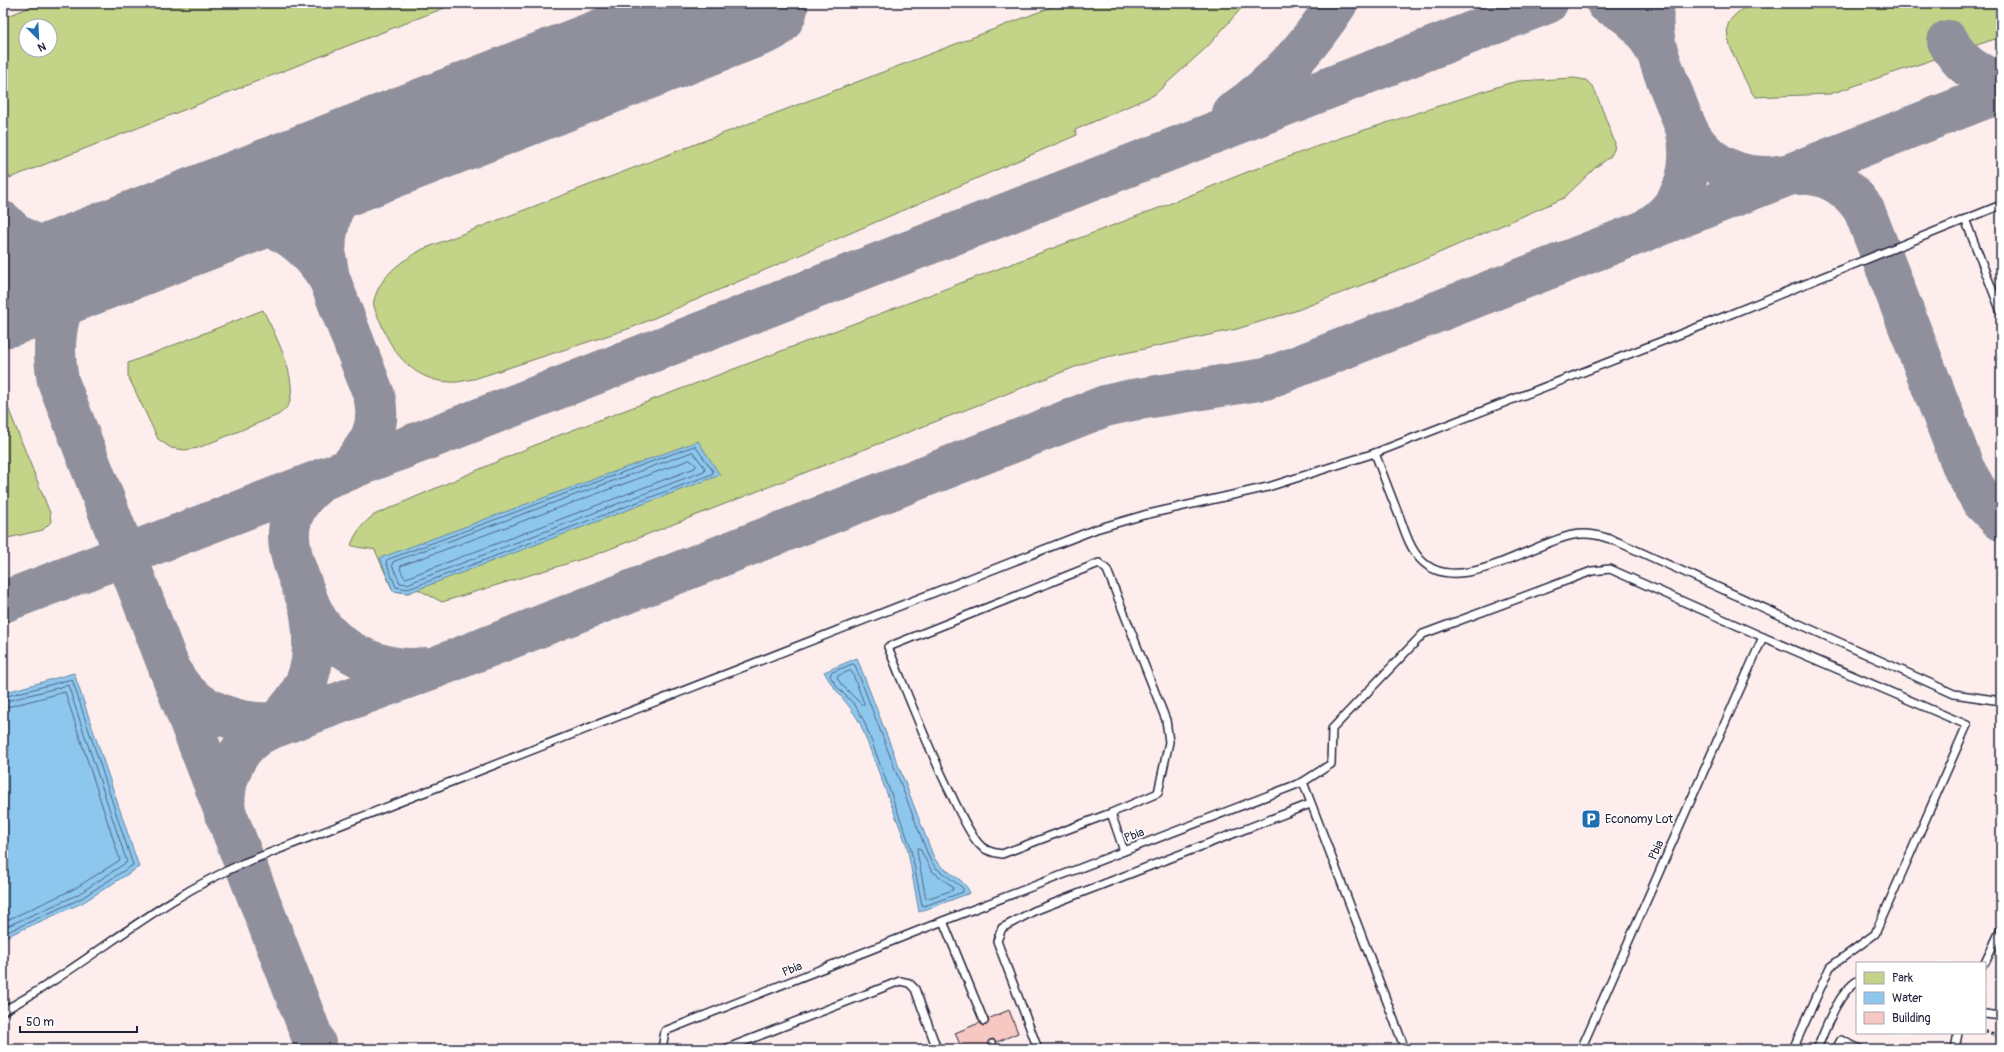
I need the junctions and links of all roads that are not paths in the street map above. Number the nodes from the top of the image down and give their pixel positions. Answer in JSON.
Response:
{"nodes":[{"id":1,"x":2001,"y":204,"type":"edge"},
{"id":2,"x":1965,"y":219,"type":"junction"},
{"id":3,"x":2001,"y":312,"type":"edge"},
{"id":4,"x":1375,"y":453,"type":"junction"},
{"id":5,"x":1763,"y":638,"type":"junction"},
{"id":6,"x":2001,"y":701,"type":"edge"},
{"id":7,"x":1303,"y":782,"type":"junction"},
{"id":8,"x":1310,"y":804,"type":"junction"},
{"id":9,"x":1111,"y":813,"type":"junction"},
{"id":10,"x":1124,"y":851,"type":"junction"},
{"id":11,"x":943,"y":921,"type":"junction"},
{"id":12,"x":2001,"y":929,"type":"edge"},
{"id":13,"x":1985,"y":962,"type":"edge"},
{"id":14,"x":1856,"y":982,"type":"edge"},
{"id":15,"x":3,"y":1012,"type":"edge"},
{"id":16,"x":1986,"y":1014,"type":"edge"},
{"id":17,"x":2001,"y":1016,"type":"edge"},
{"id":18,"x":984,"y":1021,"type":"dead end"},
{"id":19,"x":1958,"y":1034,"type":"edge"},
{"id":20,"x":662,"y":1049,"type":"edge"},
{"id":21,"x":725,"y":1049,"type":"edge"},
{"id":22,"x":937,"y":1049,"type":"edge"},
{"id":23,"x":1038,"y":1049,"type":"edge"},
{"id":24,"x":1405,"y":1049,"type":"edge"},
{"id":25,"x":1581,"y":1049,"type":"edge"},
{"id":26,"x":1793,"y":1049,"type":"edge"},
{"id":27,"x":1817,"y":1049,"type":"edge"},
{"id":28,"x":1836,"y":1049,"type":"edge"},
{"id":29,"x":1860,"y":1049,"type":"edge"},
{"id":30,"x":1955,"y":1049,"type":"edge"}],
"edges":[{"from":1,"to":2,"type":"lane"},
{"from":2,"to":3,"type":"lane"},
{"from":2,"to":4,"type":"lane"},
{"from":4,"to":6,"type":"lane"},
{"from":4,"to":15,"type":"lane"},
{"from":5,"to":7,"type":"lane","name":"Pbia"},
{"from":5,"to":25,"type":"lane","name":"Pbia"},
{"from":5,"to":26,"type":"lane"},
{"from":7,"to":8,"type":"lane"},
{"from":7,"to":10,"type":"lane","name":"Pbia"},
{"from":8,"to":23,"type":"lane"},
{"from":8,"to":24,"type":"lane"},
{"from":9,"to":9,"type":"lane"},
{"from":9,"to":10,"type":"lane"},
{"from":10,"to":11,"type":"lane","name":"Pbia"},
{"from":11,"to":18,"type":"lane"},
{"from":11,"to":20,"type":"lane","name":"Pbia"},
{"from":12,"to":13,"type":"lane"},
{"from":14,"to":27,"type":"lane"},
{"from":16,"to":17,"type":"lane"},
{"from":19,"to":30,"type":"lane"},
{"from":21,"to":22,"type":"lane"},
{"from":28,"to":29,"type":"lane"}]}
